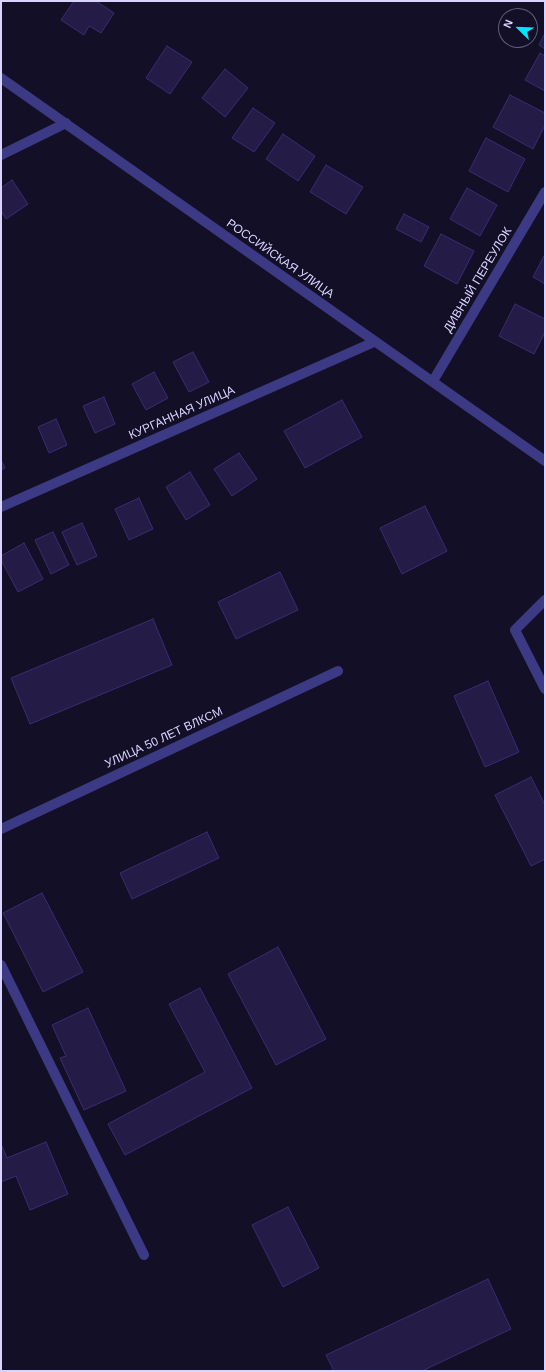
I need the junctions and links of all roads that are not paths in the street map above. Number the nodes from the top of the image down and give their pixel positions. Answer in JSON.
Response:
{"nodes":[{"id":1,"x":1,"y":78,"type":"edge"},
{"id":2,"x":66,"y":123,"type":"junction"},
{"id":3,"x":1,"y":155,"type":"edge"},
{"id":4,"x":545,"y":192,"type":"edge"},
{"id":5,"x":374,"y":342,"type":"junction"},
{"id":6,"x":433,"y":381,"type":"junction"},
{"id":7,"x":545,"y":461,"type":"edge"},
{"id":8,"x":1,"y":507,"type":"edge"},
{"id":9,"x":545,"y":600,"type":"edge"},
{"id":10,"x":338,"y":671,"type":"dead end"},
{"id":11,"x":545,"y":689,"type":"edge"},
{"id":12,"x":1,"y":829,"type":"edge"},
{"id":13,"x":1,"y":965,"type":"edge"},
{"id":14,"x":144,"y":1255,"type":"dead end"}],
"edges":[{"from":1,"to":2,"type":"street","name":"РОССИЙСКАЯ УЛИЦА"},
{"from":2,"to":3,"type":"street"},
{"from":2,"to":5,"type":"street","name":"РОССИЙСКАЯ УЛИЦА"},
{"from":4,"to":6,"type":"street","name":"ДИВНЫЙ ПЕРЕУЛОК"},
{"from":5,"to":6,"type":"street","name":"РОССИЙСКАЯ УЛИЦА"},
{"from":5,"to":8,"type":"street","name":"КУРГАННАЯ УЛИЦА"},
{"from":6,"to":7,"type":"street","name":"РОССИЙСКАЯ УЛИЦА"},
{"from":9,"to":11,"type":"street"},
{"from":10,"to":12,"type":"street","name":"УЛИЦА 50 ЛЕТ ВЛКСМ"},
{"from":13,"to":14,"type":"street"}]}
